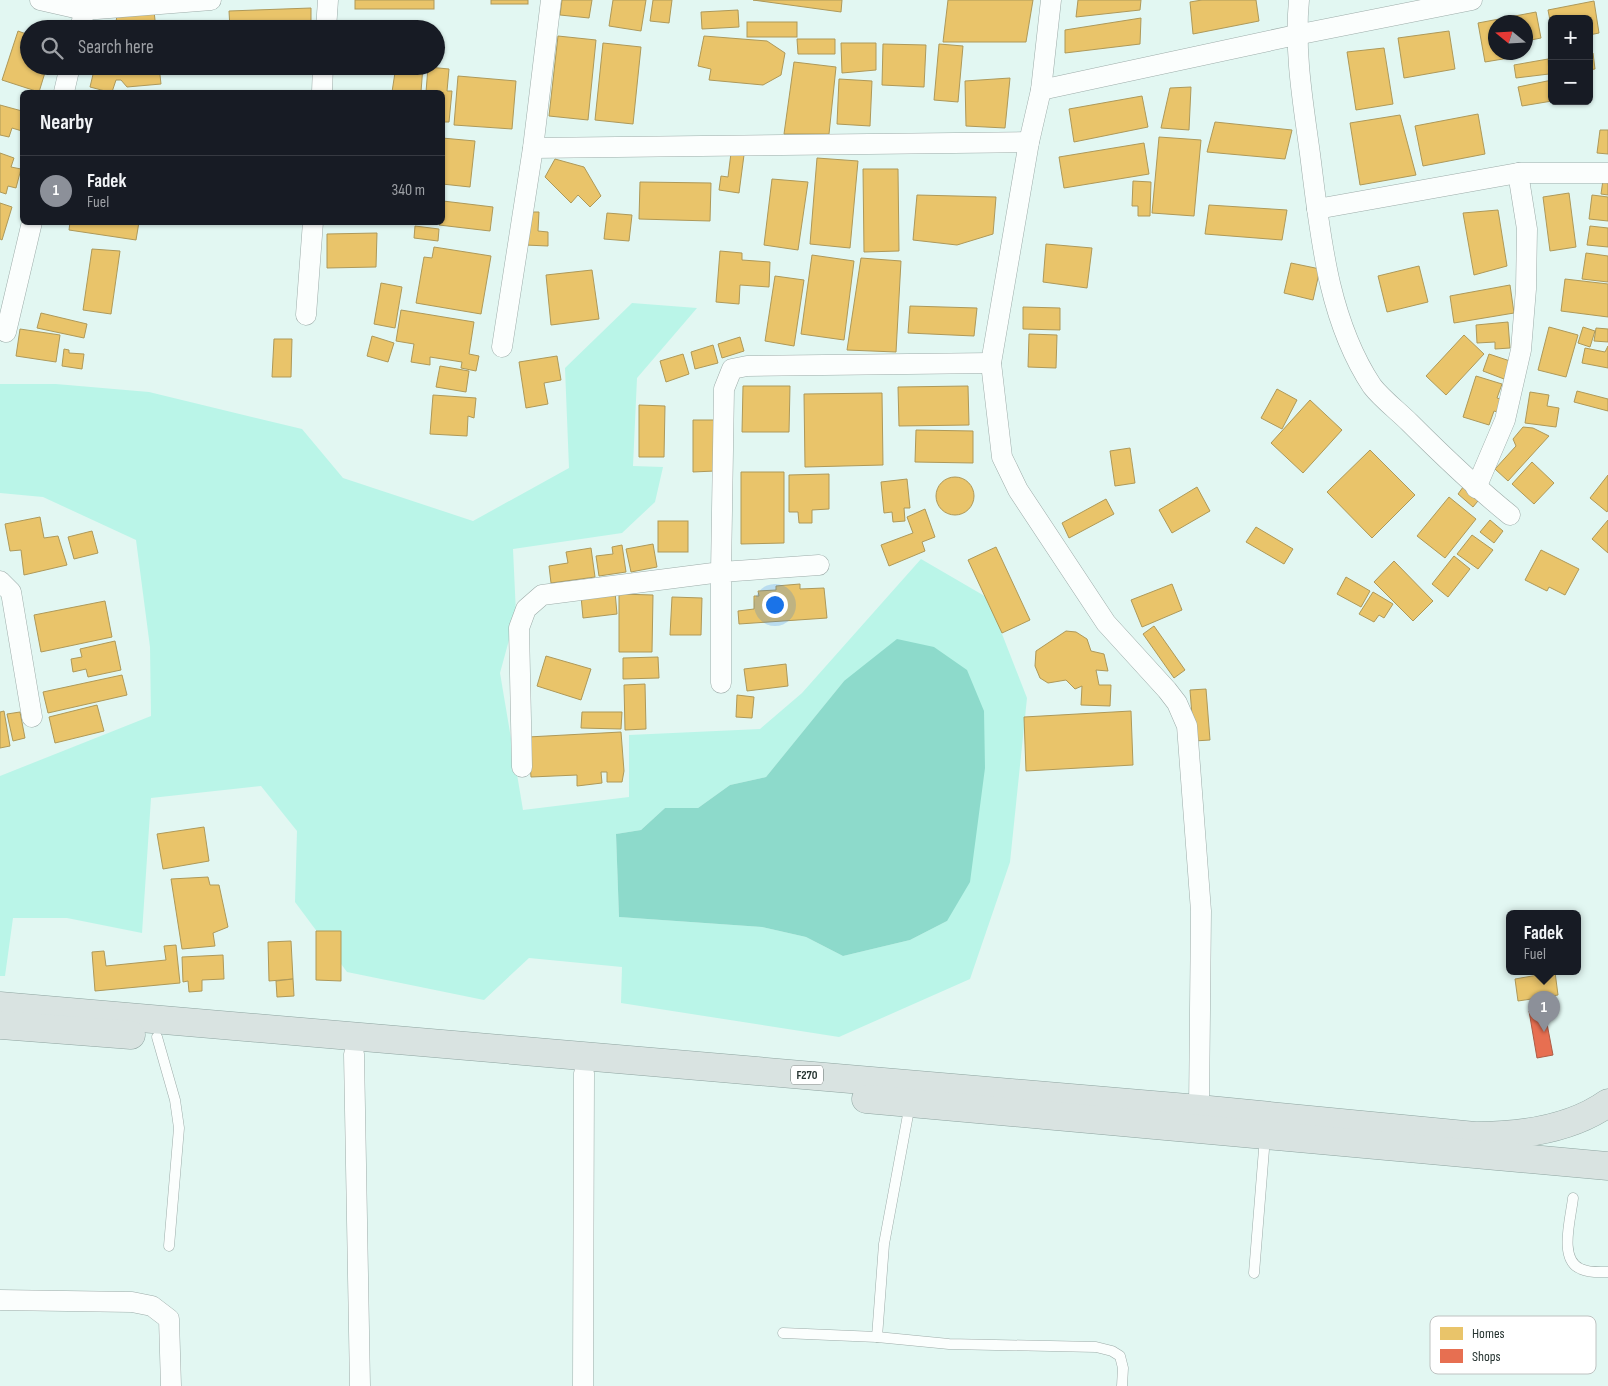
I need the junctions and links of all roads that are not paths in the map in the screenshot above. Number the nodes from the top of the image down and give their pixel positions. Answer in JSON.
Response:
{"nodes":[{"id":1,"x":40,"y":0,"type":"edge"},
{"id":2,"x":211,"y":0,"type":"edge"},
{"id":3,"x":328,"y":0,"type":"edge"},
{"id":4,"x":551,"y":0,"type":"edge"},
{"id":5,"x":1051,"y":0,"type":"edge"},
{"id":6,"x":1299,"y":0,"type":"edge"},
{"id":7,"x":1472,"y":0,"type":"edge"},
{"id":8,"x":84,"y":13,"type":"edge"},
{"id":9,"x":327,"y":20,"type":"edge"},
{"id":10,"x":1296,"y":35,"type":"junction"},
{"id":11,"x":68,"y":75,"type":"edge"},
{"id":12,"x":323,"y":75,"type":"edge"},
{"id":13,"x":64,"y":90,"type":"edge"},
{"id":14,"x":322,"y":90,"type":"edge"},
{"id":15,"x":1041,"y":90,"type":"junction"},
{"id":16,"x":1029,"y":142,"type":"junction"},
{"id":17,"x":533,"y":148,"type":"junction"},
{"id":18,"x":1518,"y":173,"type":"junction"},
{"id":19,"x":1608,"y":173,"type":"edge"},
{"id":20,"x":1317,"y":209,"type":"junction"},
{"id":21,"x":31,"y":225,"type":"edge"},
{"id":22,"x":313,"y":225,"type":"edge"},
{"id":23,"x":306,"y":315,"type":"dead end"},
{"id":24,"x":6,"y":332,"type":"dead end"},
{"id":25,"x":502,"y":347,"type":"dead end"},
{"id":26,"x":991,"y":363,"type":"junction"},
{"id":27,"x":1476,"y":488,"type":"junction"},
{"id":28,"x":1510,"y":515,"type":"dead end"},
{"id":29,"x":819,"y":565,"type":"dead end"},
{"id":30,"x":721,"y":572,"type":"junction"},
{"id":31,"x":0,"y":581,"type":"edge"},
{"id":32,"x":721,"y":683,"type":"dead end"},
{"id":33,"x":32,"y":717,"type":"dead end"},
{"id":34,"x":522,"y":767,"type":"dead end"},
{"id":35,"x":0,"y":1006,"type":"edge"},
{"id":36,"x":0,"y":1025,"type":"edge"},
{"id":37,"x":157,"y":1037,"type":"junction"},
{"id":38,"x":354,"y":1054,"type":"junction"},
{"id":39,"x":584,"y":1073,"type":"junction"},
{"id":40,"x":910,"y":1103,"type":"junction"},
{"id":41,"x":1608,"y":1103,"type":"edge"},
{"id":42,"x":1198,"y":1109,"type":"junction"},
{"id":43,"x":1265,"y":1136,"type":"junction"},
{"id":44,"x":1608,"y":1166,"type":"edge"},
{"id":45,"x":1573,"y":1198,"type":"dead end"},
{"id":46,"x":169,"y":1246,"type":"dead end"},
{"id":47,"x":1608,"y":1272,"type":"edge"},
{"id":48,"x":1254,"y":1273,"type":"dead end"},
{"id":49,"x":0,"y":1300,"type":"edge"},
{"id":50,"x":783,"y":1333,"type":"dead end"},
{"id":51,"x":877,"y":1336,"type":"junction"},
{"id":52,"x":171,"y":1386,"type":"edge"},
{"id":53,"x":360,"y":1386,"type":"edge"},
{"id":54,"x":582,"y":1386,"type":"edge"},
{"id":55,"x":1122,"y":1386,"type":"edge"}],
"edges":[{"from":1,"to":8,"type":"street"},
{"from":2,"to":8,"type":"street"},
{"from":3,"to":9,"type":"street"},
{"from":4,"to":17,"type":"street"},
{"from":5,"to":15,"type":"street"},
{"from":6,"to":10,"type":"street"},
{"from":7,"to":10,"type":"street"},
{"from":10,"to":15,"type":"street"},
{"from":10,"to":20,"type":"street"},
{"from":11,"to":13,"type":"street"},
{"from":12,"to":14,"type":"street"},
{"from":15,"to":16,"type":"street"},
{"from":16,"to":17,"type":"street"},
{"from":16,"to":26,"type":"street"},
{"from":17,"to":25,"type":"street"},
{"from":18,"to":19,"type":"street"},
{"from":18,"to":20,"type":"street"},
{"from":18,"to":27,"type":"street"},
{"from":20,"to":27,"type":"street"},
{"from":21,"to":24,"type":"street"},
{"from":22,"to":23,"type":"street"},
{"from":26,"to":30,"type":"street"},
{"from":26,"to":42,"type":"street"},
{"from":27,"to":28,"type":"street"},
{"from":29,"to":30,"type":"street"},
{"from":30,"to":32,"type":"street"},
{"from":30,"to":34,"type":"street"},
{"from":31,"to":33,"type":"street"},
{"from":35,"to":42,"type":"main road","number":"F270"},
{"from":36,"to":37,"type":"main road","number":"F270"},
{"from":37,"to":38,"type":"main road","number":"F270"},
{"from":37,"to":46,"type":"lane"},
{"from":38,"to":39,"type":"main road","number":"F270"},
{"from":38,"to":53,"type":"street"},
{"from":39,"to":40,"type":"main road","number":"F270"},
{"from":39,"to":54,"type":"street"},
{"from":40,"to":43,"type":"main road","number":"F270"},
{"from":40,"to":51,"type":"lane"},
{"from":41,"to":42,"type":"main road","number":"F270"},
{"from":43,"to":44,"type":"main road","number":"F270"},
{"from":43,"to":48,"type":"lane"},
{"from":45,"to":47,"type":"lane"},
{"from":49,"to":52,"type":"street"},
{"from":50,"to":51,"type":"lane"},
{"from":51,"to":55,"type":"lane"}]}
